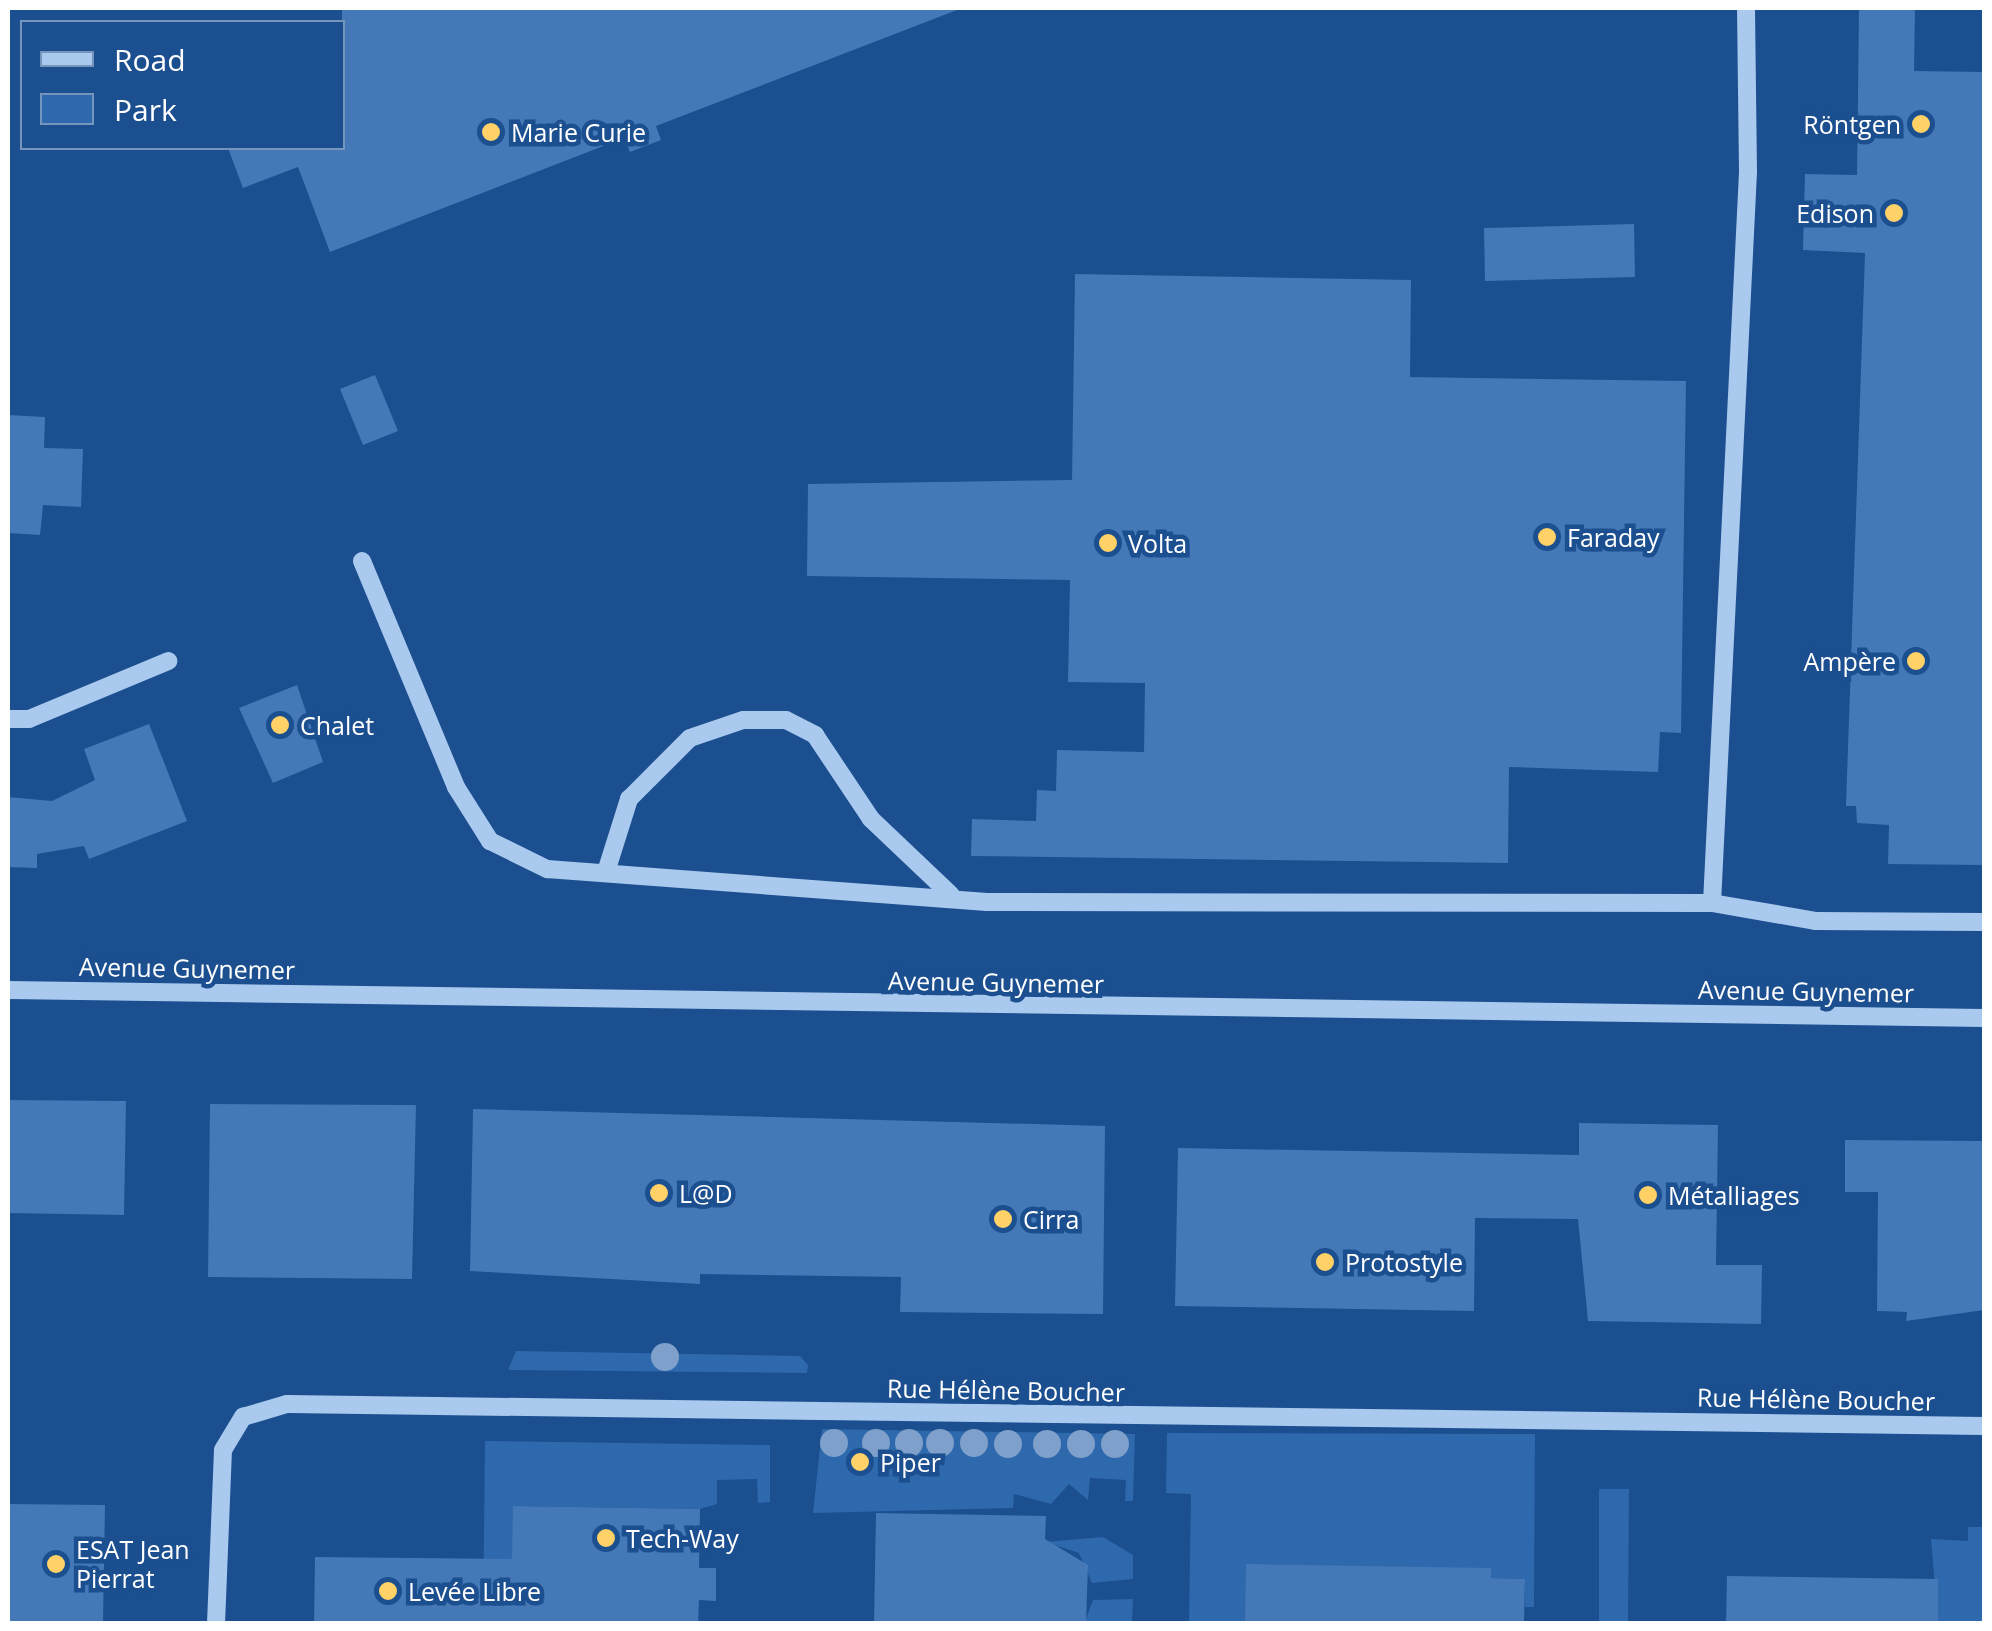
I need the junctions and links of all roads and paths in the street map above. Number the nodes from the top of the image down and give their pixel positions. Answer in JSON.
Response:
{"nodes":[{"id":1,"x":1746,"y":8,"type":"edge"},
{"id":2,"x":362,"y":562,"type":"dead end"},
{"id":3,"x":168,"y":661,"type":"dead end"},
{"id":4,"x":8,"y":719,"type":"edge"},
{"id":5,"x":606,"y":872,"type":"junction"},
{"id":6,"x":951,"y":896,"type":"junction"},
{"id":7,"x":1712,"y":903,"type":"junction"},
{"id":8,"x":1984,"y":922,"type":"edge"},
{"id":9,"x":8,"y":990,"type":"edge"},
{"id":10,"x":1984,"y":1018,"type":"edge"},
{"id":11,"x":1984,"y":1426,"type":"edge"},
{"id":12,"x":216,"y":1624,"type":"edge"}],
"edges":[{"from":1,"to":7,"type":"street"},
{"from":2,"to":5,"type":"street"},
{"from":3,"to":4,"type":"street"},
{"from":5,"to":6,"type":"street"},
{"from":5,"to":6,"type":"street"},
{"from":6,"to":7,"type":"street"},
{"from":7,"to":8,"type":"street"},
{"from":9,"to":10,"type":"street","name":"Avenue Guynemer"},
{"from":11,"to":12,"type":"street","name":"Rue Hélène Boucher"}]}
